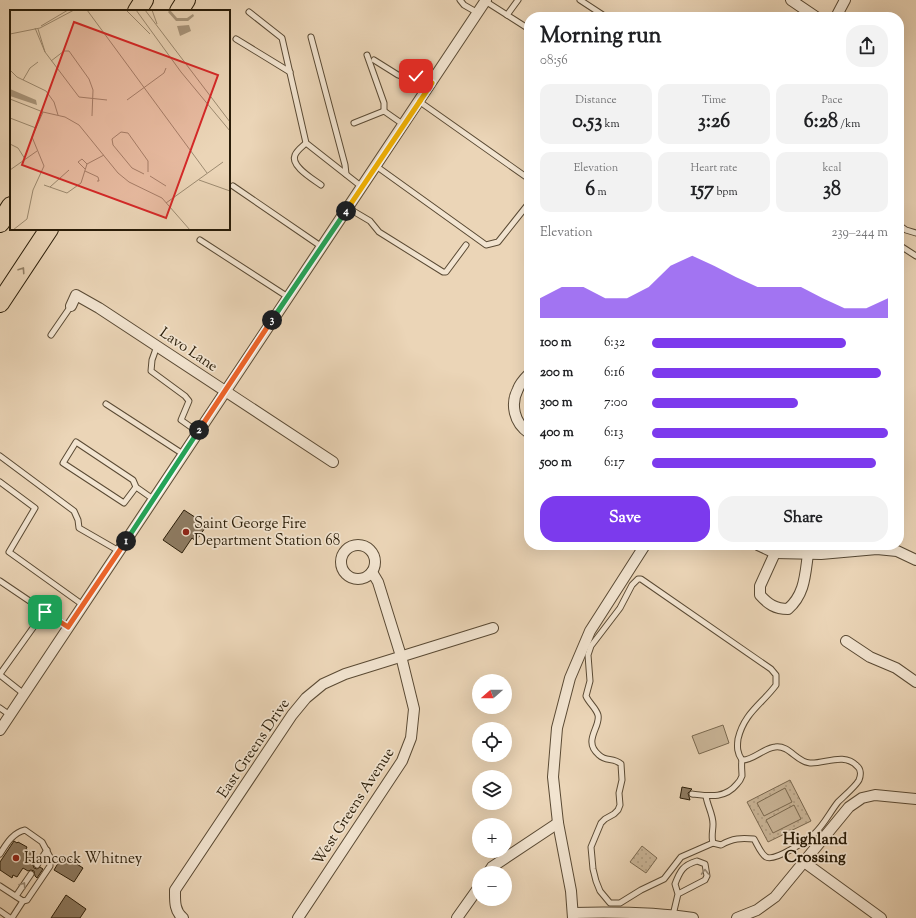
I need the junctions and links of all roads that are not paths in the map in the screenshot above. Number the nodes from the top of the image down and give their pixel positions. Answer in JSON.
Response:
{"nodes":[{"id":1,"x":144,"y":0,"type":"edge"},
{"id":2,"x":186,"y":0,"type":"edge"},
{"id":3,"x":460,"y":0,"type":"edge"},
{"id":4,"x":518,"y":0,"type":"edge"},
{"id":5,"x":580,"y":0,"type":"edge"},
{"id":6,"x":791,"y":0,"type":"edge"},
{"id":7,"x":845,"y":0,"type":"edge"},
{"id":8,"x":486,"y":1,"type":"edge"},
{"id":9,"x":138,"y":10,"type":"edge"},
{"id":10,"x":180,"y":10,"type":"edge"},
{"id":11,"x":249,"y":12,"type":"dead end"},
{"id":12,"x":598,"y":12,"type":"edge"},
{"id":13,"x":809,"y":12,"type":"edge"},
{"id":14,"x":839,"y":12,"type":"edge"},
{"id":15,"x":478,"y":14,"type":"junction"},
{"id":16,"x":507,"y":15,"type":"junction"},
{"id":17,"x":524,"y":27,"type":"edge"},
{"id":18,"x":310,"y":37,"type":"dead end"},
{"id":19,"x":236,"y":39,"type":"dead end"},
{"id":20,"x":367,"y":55,"type":"dead end"},
{"id":21,"x":374,"y":60,"type":"dead end"},
{"id":22,"x":290,"y":72,"type":"junction"},
{"id":23,"x":432,"y":83,"type":"junction"},
{"id":24,"x":420,"y":102,"type":"junction"},
{"id":25,"x":384,"y":111,"type":"junction"},
{"id":26,"x":354,"y":123,"type":"dead end"},
{"id":27,"x":404,"y":125,"type":"junction"},
{"id":28,"x":306,"y":143,"type":"junction"},
{"id":29,"x":376,"y":166,"type":"junction"},
{"id":30,"x":346,"y":174,"type":"junction"},
{"id":31,"x":524,"y":175,"type":"edge"},
{"id":32,"x":321,"y":185,"type":"dead end"},
{"id":33,"x":233,"y":186,"type":"dead end"},
{"id":34,"x":362,"y":187,"type":"junction"},
{"id":35,"x":10,"y":208,"type":"edge"},
{"id":36,"x":348,"y":208,"type":"junction"},
{"id":37,"x":524,"y":209,"type":"edge"},
{"id":38,"x":0,"y":224,"type":"edge"},
{"id":39,"x":904,"y":229,"type":"edge"},
{"id":40,"x":48,"y":230,"type":"edge"},
{"id":41,"x":916,"y":233,"type":"edge"},
{"id":42,"x":200,"y":240,"type":"dead end"},
{"id":43,"x":466,"y":245,"type":"dead end"},
{"id":44,"x":322,"y":248,"type":"junction"},
{"id":45,"x":904,"y":248,"type":"edge"},
{"id":46,"x":916,"y":256,"type":"edge"},
{"id":47,"x":288,"y":297,"type":"junction"},
{"id":48,"x":0,"y":303,"type":"edge"},
{"id":49,"x":71,"y":306,"type":"joint"},
{"id":50,"x":51,"y":335,"type":"dead end"},
{"id":51,"x":157,"y":345,"type":"junction"},
{"id":52,"x":524,"y":380,"type":"edge"},
{"id":53,"x":225,"y":392,"type":"junction"},
{"id":54,"x":106,"y":404,"type":"dead end"},
{"id":55,"x":524,"y":429,"type":"edge"},
{"id":56,"x":198,"y":432,"type":"junction"},
{"id":57,"x":183,"y":454,"type":"junction"},
{"id":58,"x":0,"y":456,"type":"edge"},
{"id":59,"x":333,"y":462,"type":"dead end"},
{"id":60,"x":0,"y":482,"type":"edge"},
{"id":61,"x":136,"y":487,"type":"junction"},
{"id":62,"x":153,"y":499,"type":"junction"},
{"id":63,"x":642,"y":550,"type":"edge"},
{"id":64,"x":769,"y":550,"type":"edge"},
{"id":65,"x":818,"y":550,"type":"edge"},
{"id":66,"x":887,"y":550,"type":"edge"},
{"id":67,"x":119,"y":551,"type":"junction"},
{"id":68,"x":775,"y":553,"type":"junction"},
{"id":69,"x":808,"y":554,"type":"junction"},
{"id":70,"x":916,"y":560,"type":"edge"},
{"id":71,"x":372,"y":572,"type":"dead end"},
{"id":72,"x":0,"y":581,"type":"edge"},
{"id":73,"x":83,"y":605,"type":"junction"},
{"id":74,"x":45,"y":612,"type":"junction"},
{"id":75,"x":68,"y":627,"type":"junction"},
{"id":76,"x":493,"y":628,"type":"dead end"},
{"id":77,"x":846,"y":641,"type":"dead end"},
{"id":78,"x":401,"y":656,"type":"junction"},
{"id":79,"x":0,"y":674,"type":"edge"},
{"id":80,"x":916,"y":682,"type":"edge"},
{"id":81,"x":24,"y":694,"type":"junction"},
{"id":82,"x":0,"y":708,"type":"edge"},
{"id":83,"x":10,"y":715,"type":"junction"},
{"id":84,"x":0,"y":730,"type":"edge"},
{"id":85,"x":742,"y":760,"type":"junction"},
{"id":86,"x":692,"y":794,"type":"dead end"},
{"id":87,"x":706,"y":796,"type":"junction"},
{"id":88,"x":916,"y":799,"type":"edge"},
{"id":89,"x":558,"y":822,"type":"junction"},
{"id":90,"x":713,"y":843,"type":"junction"},
{"id":91,"x":47,"y":850,"type":"junction"},
{"id":92,"x":0,"y":854,"type":"edge"},
{"id":93,"x":804,"y":862,"type":"junction"},
{"id":94,"x":37,"y":865,"type":"dead end"},
{"id":95,"x":493,"y":866,"type":"edge"},
{"id":96,"x":31,"y":874,"type":"dead end"},
{"id":97,"x":0,"y":886,"type":"edge"},
{"id":98,"x":678,"y":894,"type":"junction"},
{"id":99,"x":16,"y":896,"type":"junction"},
{"id":100,"x":472,"y":896,"type":"edge"},
{"id":101,"x":23,"y":901,"type":"junction"},
{"id":102,"x":0,"y":911,"type":"edge"},
{"id":103,"x":573,"y":915,"type":"edge"},
{"id":104,"x":875,"y":916,"type":"edge"},
{"id":105,"x":673,"y":917,"type":"edge"},
{"id":106,"x":11,"y":918,"type":"edge"},
{"id":107,"x":183,"y":918,"type":"edge"},
{"id":108,"x":298,"y":918,"type":"edge"},
{"id":109,"x":457,"y":918,"type":"edge"},
{"id":110,"x":693,"y":918,"type":"edge"},
{"id":111,"x":737,"y":918,"type":"edge"}],
"edges":[{"from":1,"to":9,"type":"highway"},
{"from":2,"to":10,"type":"highway"},
{"from":3,"to":15,"type":"lane"},
{"from":4,"to":16,"type":"lane"},
{"from":5,"to":12,"type":"lane"},
{"from":6,"to":13,"type":"street"},
{"from":7,"to":14,"type":"street"},
{"from":8,"to":15,"type":"street"},
{"from":8,"to":16,"type":"lane"},
{"from":11,"to":22,"type":"lane"},
{"from":15,"to":23,"type":"street"},
{"from":16,"to":17,"type":"lane"},
{"from":18,"to":30,"type":"lane"},
{"from":19,"to":22,"type":"lane"},
{"from":20,"to":25,"type":"lane"},
{"from":21,"to":23,"type":"lane"},
{"from":22,"to":28,"type":"lane"},
{"from":23,"to":24,"type":"street"},
{"from":24,"to":27,"type":"street"},
{"from":24,"to":31,"type":"lane"},
{"from":25,"to":26,"type":"lane"},
{"from":25,"to":27,"type":"lane"},
{"from":27,"to":29,"type":"street"},
{"from":28,"to":30,"type":"lane"},
{"from":28,"to":32,"type":"lane"},
{"from":29,"to":34,"type":"street"},
{"from":29,"to":37,"type":"lane"},
{"from":30,"to":34,"type":"lane"},
{"from":33,"to":44,"type":"lane"},
{"from":34,"to":36,"type":"street"},
{"from":35,"to":38,"type":"highway"},
{"from":36,"to":43,"type":"lane"},
{"from":36,"to":44,"type":"street"},
{"from":39,"to":41,"type":"lane"},
{"from":48,"to":40,"type":"highway","one_way":true},
{"from":42,"to":47,"type":"lane"},
{"from":44,"to":47,"type":"street"},
{"from":45,"to":46,"type":"lane"},
{"from":47,"to":53,"type":"street"},
{"from":49,"to":50,"type":"lane"},
{"from":49,"to":51,"type":"street","name":"Lavo Lane"},
{"from":51,"to":53,"type":"street","name":"Lavo Lane"},
{"from":51,"to":56,"type":"lane"},
{"from":52,"to":55,"type":"street"},
{"from":53,"to":56,"type":"street"},
{"from":53,"to":59,"type":"street","name":"Lavo Lane"},
{"from":54,"to":57,"type":"lane"},
{"from":56,"to":57,"type":"street"},
{"from":57,"to":62,"type":"street"},
{"from":58,"to":67,"type":"lane"},
{"from":60,"to":73,"type":"lane"},
{"from":61,"to":61,"type":"lane"},
{"from":61,"to":62,"type":"lane"},
{"from":62,"to":67,"type":"street"},
{"from":63,"to":89,"type":"street"},
{"from":64,"to":68,"type":"street"},
{"from":65,"to":69,"type":"street"},
{"from":66,"to":70,"type":"street"},
{"from":67,"to":73,"type":"street"},
{"from":68,"to":69,"type":"street"},
{"from":68,"to":69,"type":"street"},
{"from":71,"to":78,"type":"street","name":"West Greens Avenue"},
{"from":72,"to":74,"type":"lane"},
{"from":73,"to":75,"type":"street"},
{"from":74,"to":75,"type":"lane"},
{"from":74,"to":79,"type":"lane"},
{"from":75,"to":81,"type":"street"},
{"from":76,"to":78,"type":"street","name":"East Greens Drive"},
{"from":77,"to":80,"type":"street"},
{"from":78,"to":107,"type":"street","name":"East Greens Drive"},
{"from":78,"to":108,"type":"street","name":"West Greens Avenue"},
{"from":79,"to":81,"type":"lane"},
{"from":81,"to":83,"type":"street"},
{"from":82,"to":83,"type":"lane"},
{"from":83,"to":84,"type":"street"},
{"from":85,"to":87,"type":"lane"},
{"from":85,"to":90,"type":"lane"},
{"from":85,"to":90,"type":"lane"},
{"from":86,"to":87,"type":"lane"},
{"from":87,"to":90,"type":"lane"},
{"from":88,"to":93,"type":"street"},
{"from":89,"to":95,"type":"street"},
{"from":89,"to":103,"type":"street"},
{"from":91,"to":92,"type":"lane"},
{"from":91,"to":94,"type":"lane"},
{"from":91,"to":101,"type":"lane"},
{"from":93,"to":104,"type":"street"},
{"from":93,"to":111,"type":"street"},
{"from":99,"to":96,"type":"lane","one_way":true},
{"from":97,"to":99,"type":"lane"},
{"from":98,"to":98,"type":"lane","one_way":true},
{"from":98,"to":105,"type":"lane"},
{"from":99,"to":101,"type":"lane"},
{"from":100,"to":109,"type":"street"},
{"from":101,"to":106,"type":"lane"},
{"from":102,"to":106,"type":"lane"},
{"from":103,"to":105,"type":"street"},
{"from":105,"to":110,"type":"street"}]}
